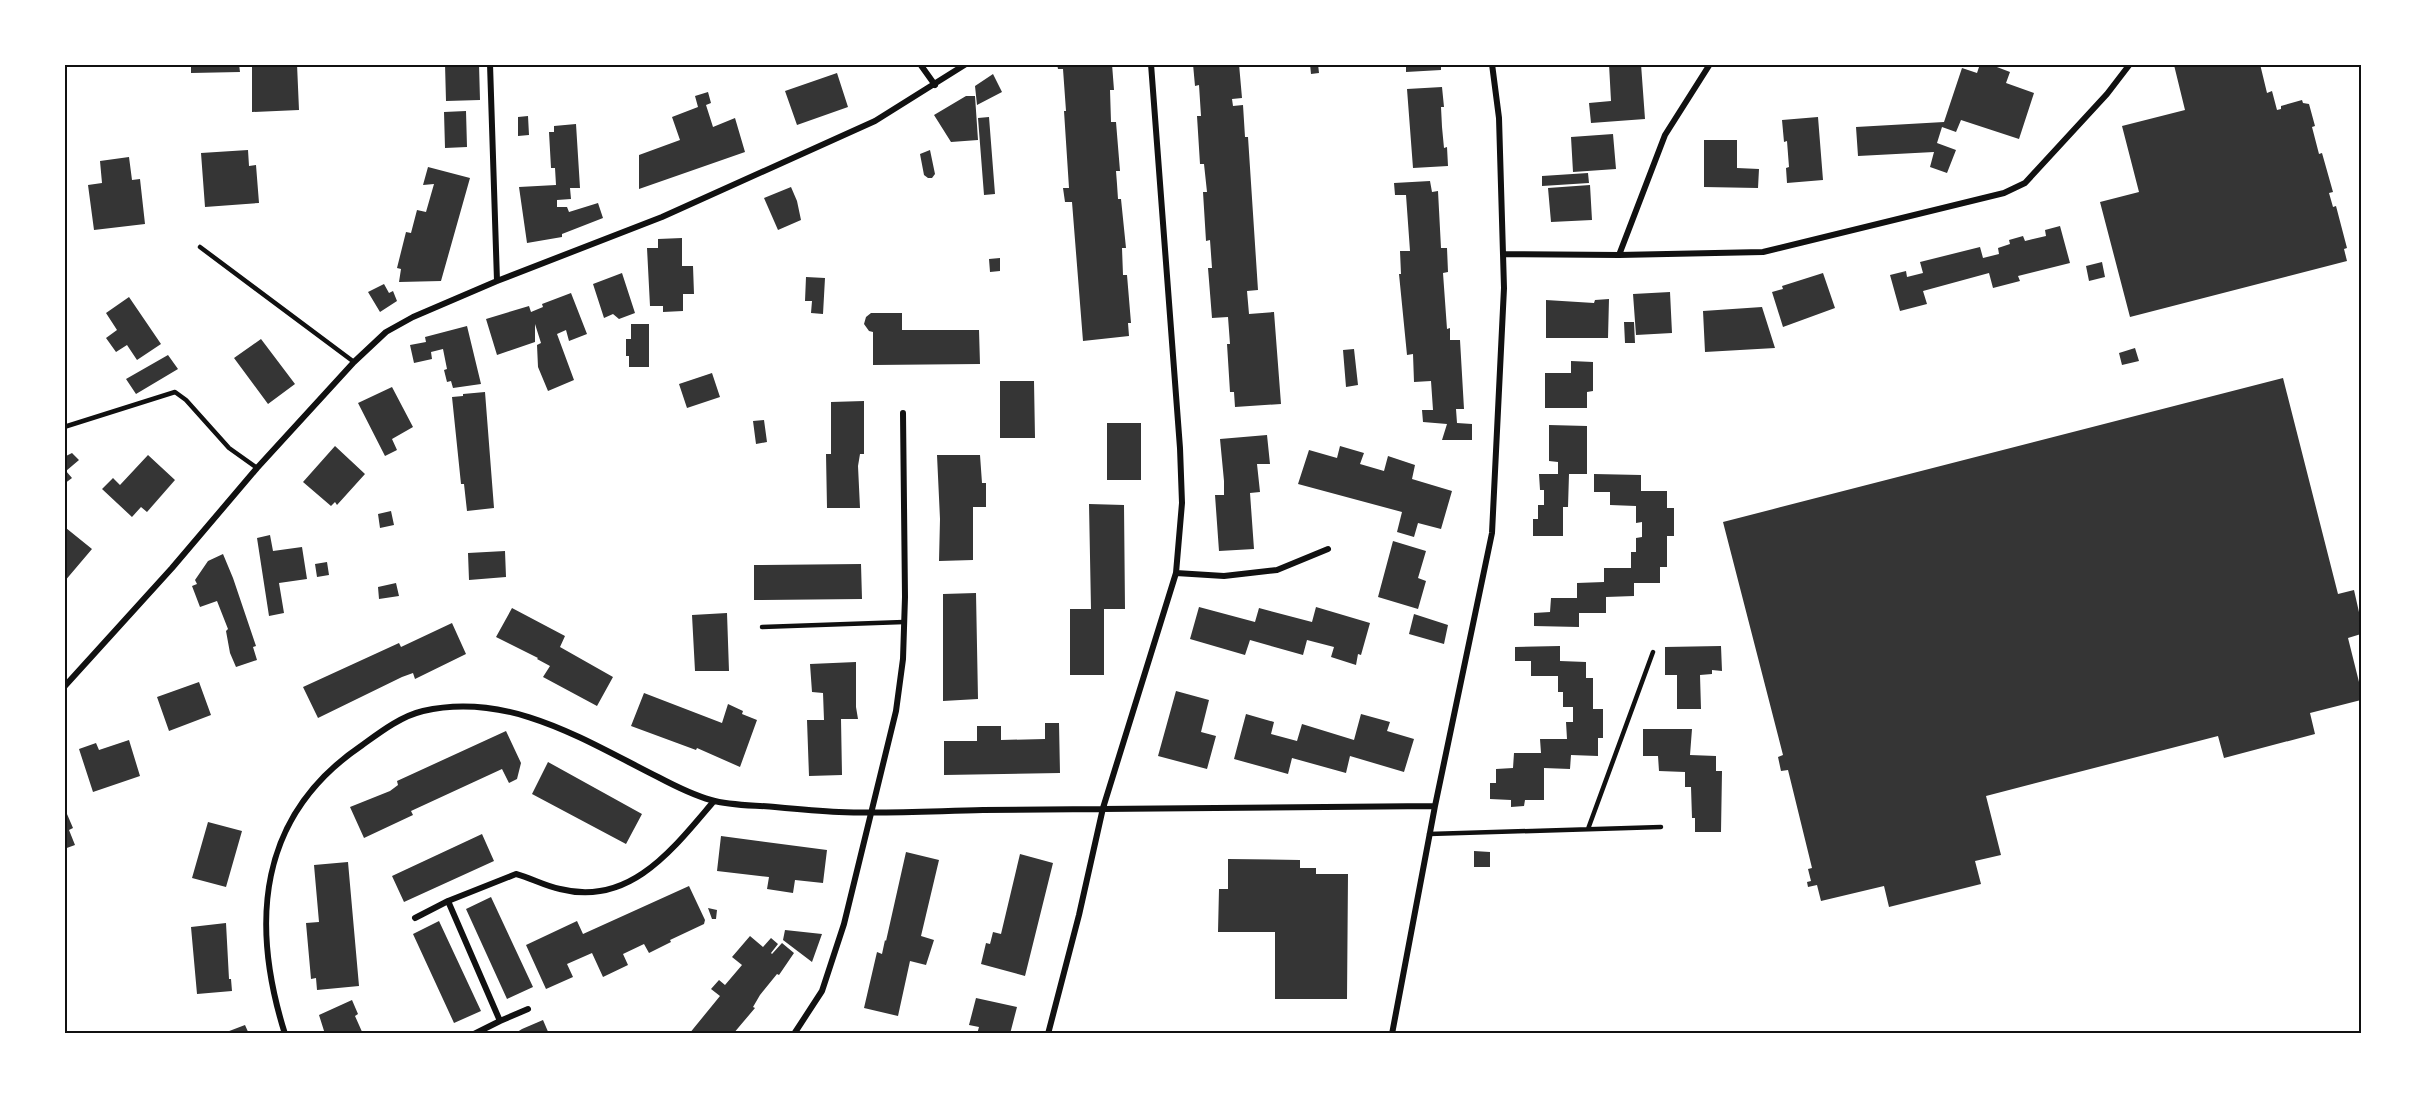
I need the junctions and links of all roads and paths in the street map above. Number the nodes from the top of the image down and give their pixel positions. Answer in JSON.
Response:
{"nodes":[{"id":1,"x":490,"y":64,"type":"edge"},
{"id":2,"x":920,"y":64,"type":"edge"},
{"id":3,"x":966,"y":64,"type":"edge"},
{"id":4,"x":1151,"y":64,"type":"edge"},
{"id":5,"x":1492,"y":64,"type":"edge"},
{"id":6,"x":1710,"y":64,"type":"edge"},
{"id":7,"x":2130,"y":64,"type":"edge"},
{"id":8,"x":935,"y":85,"type":"junction"},
{"id":9,"x":200,"y":247,"type":"dead end"},
{"id":10,"x":1503,"y":254,"type":"junction"},
{"id":11,"x":1619,"y":255,"type":"junction"},
{"id":12,"x":496,"y":281,"type":"junction"},
{"id":13,"x":354,"y":362,"type":"junction"},
{"id":14,"x":903,"y":413,"type":"dead end"},
{"id":15,"x":64,"y":427,"type":"edge"},
{"id":16,"x":2361,"y":427,"type":"edge"},
{"id":17,"x":2361,"y":444,"type":"edge"},
{"id":18,"x":257,"y":468,"type":"junction"},
{"id":19,"x":1328,"y":549,"type":"dead end"},
{"id":20,"x":1176,"y":573,"type":"junction"},
{"id":21,"x":904,"y":622,"type":"junction"},
{"id":22,"x":762,"y":627,"type":"dead end"},
{"id":23,"x":1653,"y":652,"type":"dead end"},
{"id":24,"x":64,"y":687,"type":"edge"},
{"id":25,"x":714,"y":801,"type":"junction"},
{"id":26,"x":1435,"y":806,"type":"junction"},
{"id":27,"x":1103,"y":808,"type":"junction"},
{"id":28,"x":871,"y":812,"type":"junction"},
{"id":29,"x":1661,"y":827,"type":"dead end"},
{"id":30,"x":1588,"y":829,"type":"junction"},
{"id":31,"x":1429,"y":834,"type":"junction"},
{"id":32,"x":448,"y":901,"type":"junction"},
{"id":33,"x":415,"y":918,"type":"dead end"},
{"id":34,"x":528,"y":1009,"type":"dead end"},
{"id":35,"x":500,"y":1021,"type":"junction"},
{"id":36,"x":285,"y":1034,"type":"edge"},
{"id":37,"x":474,"y":1034,"type":"edge"},
{"id":38,"x":794,"y":1034,"type":"edge"},
{"id":39,"x":1048,"y":1034,"type":"edge"},
{"id":40,"x":1392,"y":1034,"type":"edge"}],
"edges":[{"from":1,"to":12,"type":"street"},
{"from":2,"to":8,"type":"street"},
{"from":3,"to":8,"type":"street"},
{"from":4,"to":20,"type":"street"},
{"from":5,"to":10,"type":"street"},
{"from":6,"to":11,"type":"street"},
{"from":7,"to":11,"type":"street"},
{"from":8,"to":12,"type":"street"},
{"from":9,"to":13,"type":"lane"},
{"from":10,"to":11,"type":"street"},
{"from":10,"to":26,"type":"street"},
{"from":12,"to":13,"type":"street"},
{"from":13,"to":18,"type":"street"},
{"from":14,"to":21,"type":"street"},
{"from":15,"to":18,"type":"lane"},
{"from":16,"to":17,"type":"street"},
{"from":18,"to":24,"type":"street"},
{"from":19,"to":20,"type":"street"},
{"from":20,"to":27,"type":"street"},
{"from":21,"to":22,"type":"lane"},
{"from":21,"to":28,"type":"street"},
{"from":23,"to":30,"type":"lane"},
{"from":25,"to":28,"type":"street"},
{"from":25,"to":32,"type":"street"},
{"from":25,"to":36,"type":"street"},
{"from":26,"to":27,"type":"street"},
{"from":26,"to":31,"type":"street"},
{"from":27,"to":28,"type":"street"},
{"from":27,"to":39,"type":"street"},
{"from":28,"to":38,"type":"street"},
{"from":29,"to":30,"type":"lane"},
{"from":30,"to":31,"type":"lane"},
{"from":31,"to":40,"type":"street"},
{"from":32,"to":33,"type":"street"},
{"from":32,"to":35,"type":"street"},
{"from":34,"to":35,"type":"street"},
{"from":35,"to":37,"type":"street"}]}
